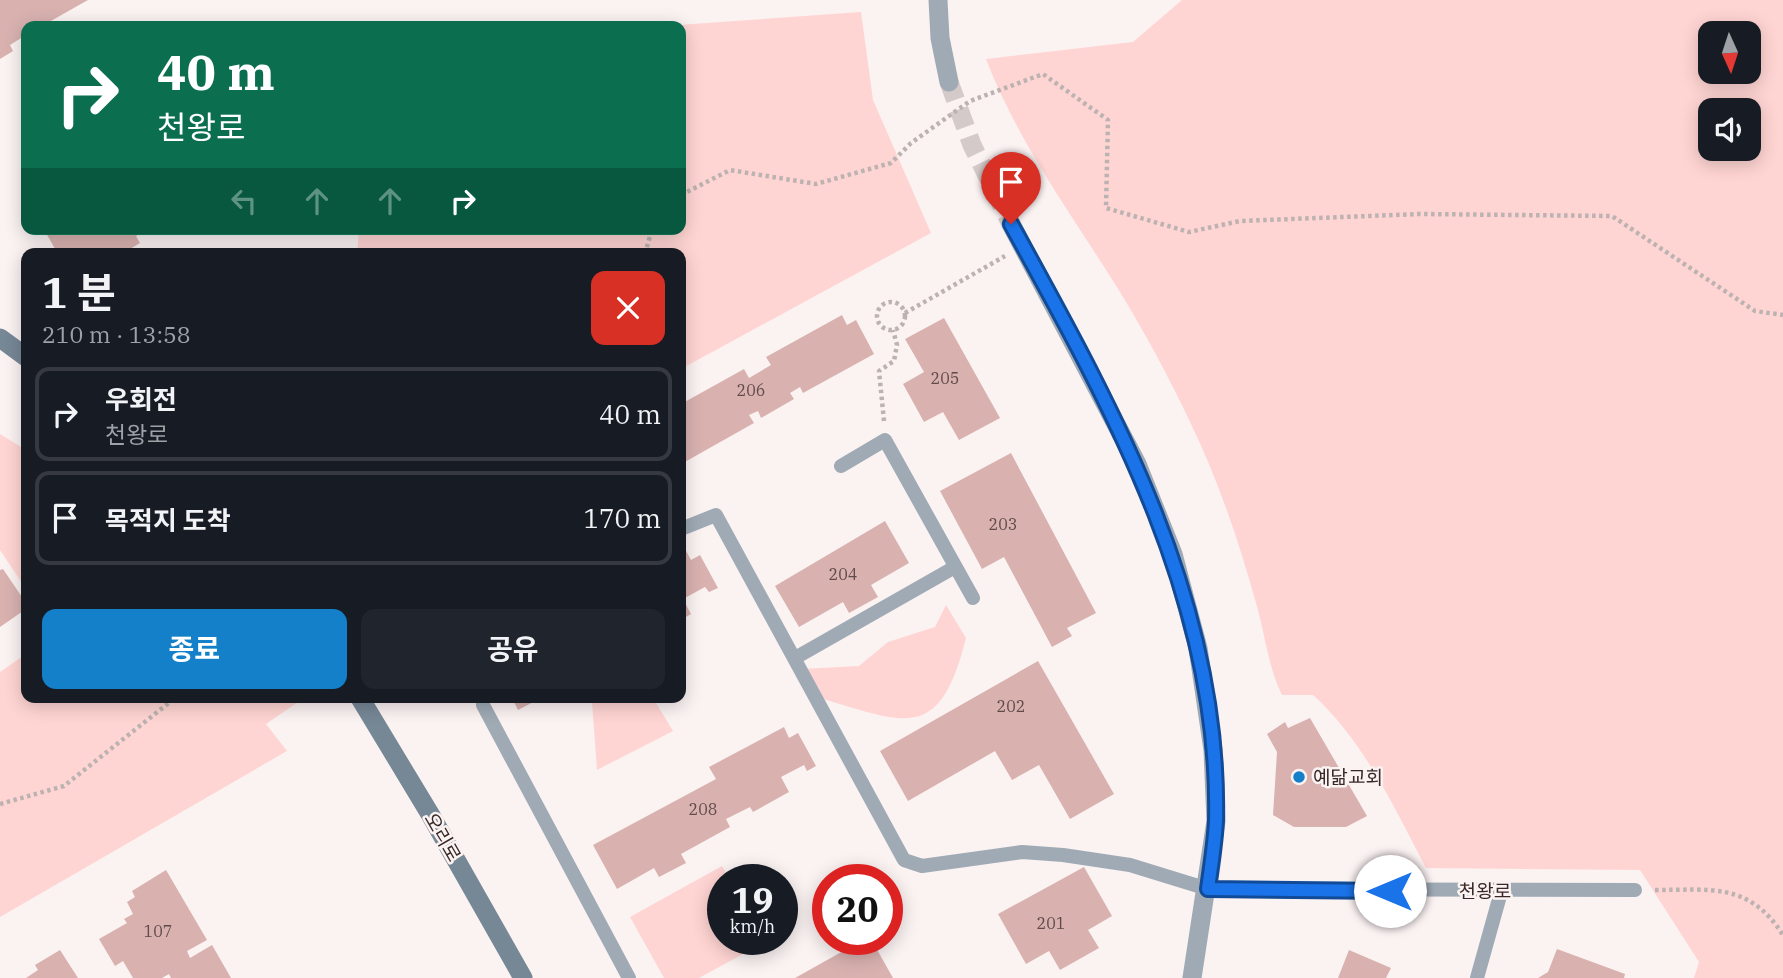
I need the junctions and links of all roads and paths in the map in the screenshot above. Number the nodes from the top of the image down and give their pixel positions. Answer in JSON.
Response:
{"nodes":[{"id":1,"x":938,"y":0,"type":"edge"},
{"id":2,"x":949,"y":82,"type":"tunnel mouth"},
{"id":3,"x":686,"y":192,"type":"edge"},
{"id":4,"x":1011,"y":224,"type":"tunnel mouth"},
{"id":5,"x":1023,"y":246,"type":"junction"},
{"id":6,"x":905,"y":313,"type":"junction"},
{"id":7,"x":1783,"y":315,"type":"edge"},
{"id":8,"x":893,"y":330,"type":"junction"},
{"id":9,"x":0,"y":338,"type":"edge"},
{"id":10,"x":21,"y":353,"type":"edge"},
{"id":11,"x":885,"y":440,"type":"junction"},
{"id":12,"x":841,"y":466,"type":"dead end"},
{"id":13,"x":686,"y":527,"type":"edge"},
{"id":14,"x":956,"y":567,"type":"junction"},
{"id":15,"x":973,"y":598,"type":"dead end"},
{"id":16,"x":795,"y":659,"type":"junction"},
{"id":17,"x":169,"y":703,"type":"edge"},
{"id":18,"x":363,"y":703,"type":"edge"},
{"id":19,"x":483,"y":703,"type":"edge"},
{"id":20,"x":0,"y":804,"type":"edge"},
{"id":21,"x":1208,"y":889,"type":"junction"},
{"id":22,"x":1635,"y":890,"type":"joint"},
{"id":23,"x":1502,"y":892,"type":"junction"},
{"id":24,"x":1783,"y":935,"type":"edge"},
{"id":25,"x":523,"y":978,"type":"edge"},
{"id":26,"x":629,"y":978,"type":"edge"},
{"id":27,"x":1192,"y":978,"type":"edge"},
{"id":28,"x":1477,"y":978,"type":"edge"}],
"edges":[{"from":1,"to":2,"type":"street"},
{"from":3,"to":7,"type":"path"},
{"from":4,"to":5,"type":"street"},
{"from":5,"to":6,"type":"path"},
{"from":5,"to":21,"type":"street"},
{"from":6,"to":8,"type":"path"},
{"from":6,"to":8,"type":"path"},
{"from":8,"to":11,"type":"path"},
{"from":9,"to":10,"type":"main road"},
{"from":11,"to":12,"type":"lane"},
{"from":11,"to":14,"type":"lane"},
{"from":13,"to":16,"type":"lane","name":"천왕로"},
{"from":14,"to":15,"type":"lane"},
{"from":14,"to":16,"type":"lane"},
{"from":16,"to":21,"type":"lane","name":"천왕로"},
{"from":17,"to":20,"type":"path"},
{"from":18,"to":25,"type":"main road","name":"오리로"},
{"from":19,"to":26,"type":"lane"},
{"from":21,"to":23,"type":"lane","name":"천왕로"},
{"from":21,"to":27,"type":"street"},
{"from":22,"to":23,"type":"lane","name":"천왕로"},
{"from":22,"to":24,"type":"path"},
{"from":23,"to":28,"type":"lane"}]}
